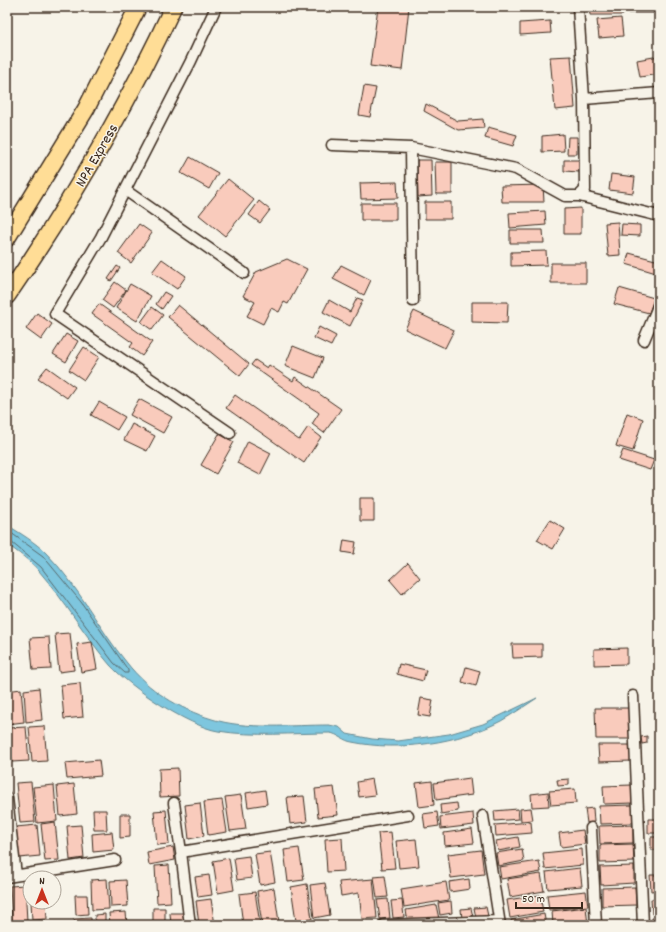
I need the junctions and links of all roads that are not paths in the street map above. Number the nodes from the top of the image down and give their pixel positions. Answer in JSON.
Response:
{"nodes":[{"id":1,"x":138,"y":7,"type":"edge"},
{"id":2,"x":173,"y":7,"type":"edge"},
{"id":3,"x":216,"y":7,"type":"edge"},
{"id":4,"x":578,"y":7,"type":"edge"},
{"id":5,"x":659,"y":93,"type":"edge"},
{"id":6,"x":584,"y":100,"type":"junction"},
{"id":7,"x":332,"y":145,"type":"dead end"},
{"id":8,"x":412,"y":148,"type":"junction"},
{"id":9,"x":125,"y":190,"type":"junction"},
{"id":10,"x":579,"y":196,"type":"junction"},
{"id":11,"x":659,"y":216,"type":"edge"},
{"id":12,"x":7,"y":238,"type":"edge"},
{"id":13,"x":244,"y":273,"type":"dead end"},
{"id":14,"x":7,"y":296,"type":"edge"},
{"id":15,"x":413,"y":301,"type":"dead end"},
{"id":16,"x":659,"y":304,"type":"edge"},
{"id":17,"x":644,"y":340,"type":"dead end"},
{"id":18,"x":230,"y":433,"type":"dead end"},
{"id":19,"x":633,"y":696,"type":"dead end"},
{"id":20,"x":7,"y":798,"type":"edge"},
{"id":21,"x":174,"y":803,"type":"dead end"},
{"id":22,"x":408,"y":815,"type":"dead end"},
{"id":23,"x":483,"y":816,"type":"dead end"},
{"id":24,"x":591,"y":828,"type":"dead end"},
{"id":25,"x":181,"y":852,"type":"junction"},
{"id":26,"x":115,"y":860,"type":"dead end"},
{"id":27,"x":12,"y":876,"type":"edge"},
{"id":28,"x":499,"y":923,"type":"edge"},
{"id":29,"x":190,"y":925,"type":"edge"},
{"id":30,"x":384,"y":925,"type":"edge"},
{"id":31,"x":596,"y":925,"type":"edge"},
{"id":32,"x":643,"y":925,"type":"edge"}],
"edges":[{"from":1,"to":12,"type":"main road"},
{"from":2,"to":14,"type":"main road","name":"NPA Express"},
{"from":3,"to":9,"type":"street"},
{"from":4,"to":6,"type":"street"},
{"from":5,"to":6,"type":"street"},
{"from":6,"to":10,"type":"street"},
{"from":7,"to":8,"type":"street"},
{"from":8,"to":10,"type":"street"},
{"from":8,"to":15,"type":"street"},
{"from":9,"to":13,"type":"street"},
{"from":9,"to":18,"type":"street"},
{"from":10,"to":11,"type":"street"},
{"from":16,"to":17,"type":"street"},
{"from":19,"to":32,"type":"street"},
{"from":20,"to":27,"type":"street"},
{"from":21,"to":25,"type":"street"},
{"from":22,"to":25,"type":"street"},
{"from":23,"to":28,"type":"street"},
{"from":24,"to":31,"type":"street"},
{"from":25,"to":29,"type":"street"},
{"from":26,"to":27,"type":"street"},
{"from":28,"to":30,"type":"street"}]}
